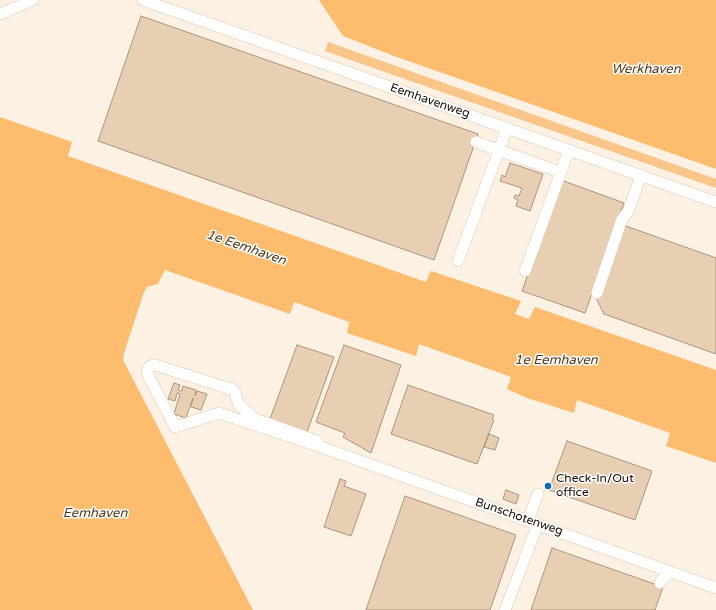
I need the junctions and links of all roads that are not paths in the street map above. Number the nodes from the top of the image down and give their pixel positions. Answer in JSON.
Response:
{"nodes":[{"id":1,"x":33,"y":0,"type":"edge"},
{"id":2,"x":143,"y":0,"type":"edge"},
{"id":3,"x":0,"y":14,"type":"edge"},
{"id":4,"x":507,"y":128,"type":"junction"},
{"id":5,"x":476,"y":142,"type":"dead end"},
{"id":6,"x":569,"y":150,"type":"junction"},
{"id":7,"x":498,"y":151,"type":"junction"},
{"id":8,"x":560,"y":172,"type":"junction"},
{"id":9,"x":641,"y":175,"type":"junction"},
{"id":10,"x":716,"y":202,"type":"edge"},
{"id":11,"x":458,"y":261,"type":"dead end"},
{"id":12,"x":524,"y":271,"type":"dead end"},
{"id":13,"x":597,"y":293,"type":"dead end"},
{"id":14,"x":321,"y":447,"type":"junction"},
{"id":15,"x":538,"y":494,"type":"dead end"},
{"id":16,"x":533,"y":522,"type":"junction"},
{"id":17,"x":669,"y":571,"type":"junction"},
{"id":18,"x":660,"y":583,"type":"dead end"},
{"id":19,"x":716,"y":588,"type":"edge"},
{"id":20,"x":505,"y":610,"type":"edge"}],
"edges":[{"from":1,"to":3,"type":"street"},
{"from":2,"to":4,"type":"street","name":"Eemhavenweg"},
{"from":4,"to":6,"type":"street","name":"Eemhavenweg"},
{"from":4,"to":7,"type":"street"},
{"from":5,"to":7,"type":"street"},
{"from":6,"to":8,"type":"street"},
{"from":6,"to":9,"type":"street","name":"Eemhavenweg"},
{"from":7,"to":8,"type":"street"},
{"from":7,"to":11,"type":"street"},
{"from":8,"to":12,"type":"street"},
{"from":9,"to":10,"type":"street","name":"Eemhavenweg"},
{"from":9,"to":13,"type":"street"},
{"from":14,"to":14,"type":"street"},
{"from":14,"to":16,"type":"street","name":"Bunschotenweg"},
{"from":15,"to":16,"type":"street"},
{"from":16,"to":17,"type":"street","name":"Bunschotenweg"},
{"from":16,"to":20,"type":"street"},
{"from":17,"to":18,"type":"street"},
{"from":17,"to":19,"type":"street","name":"Bunschotenweg"}]}
